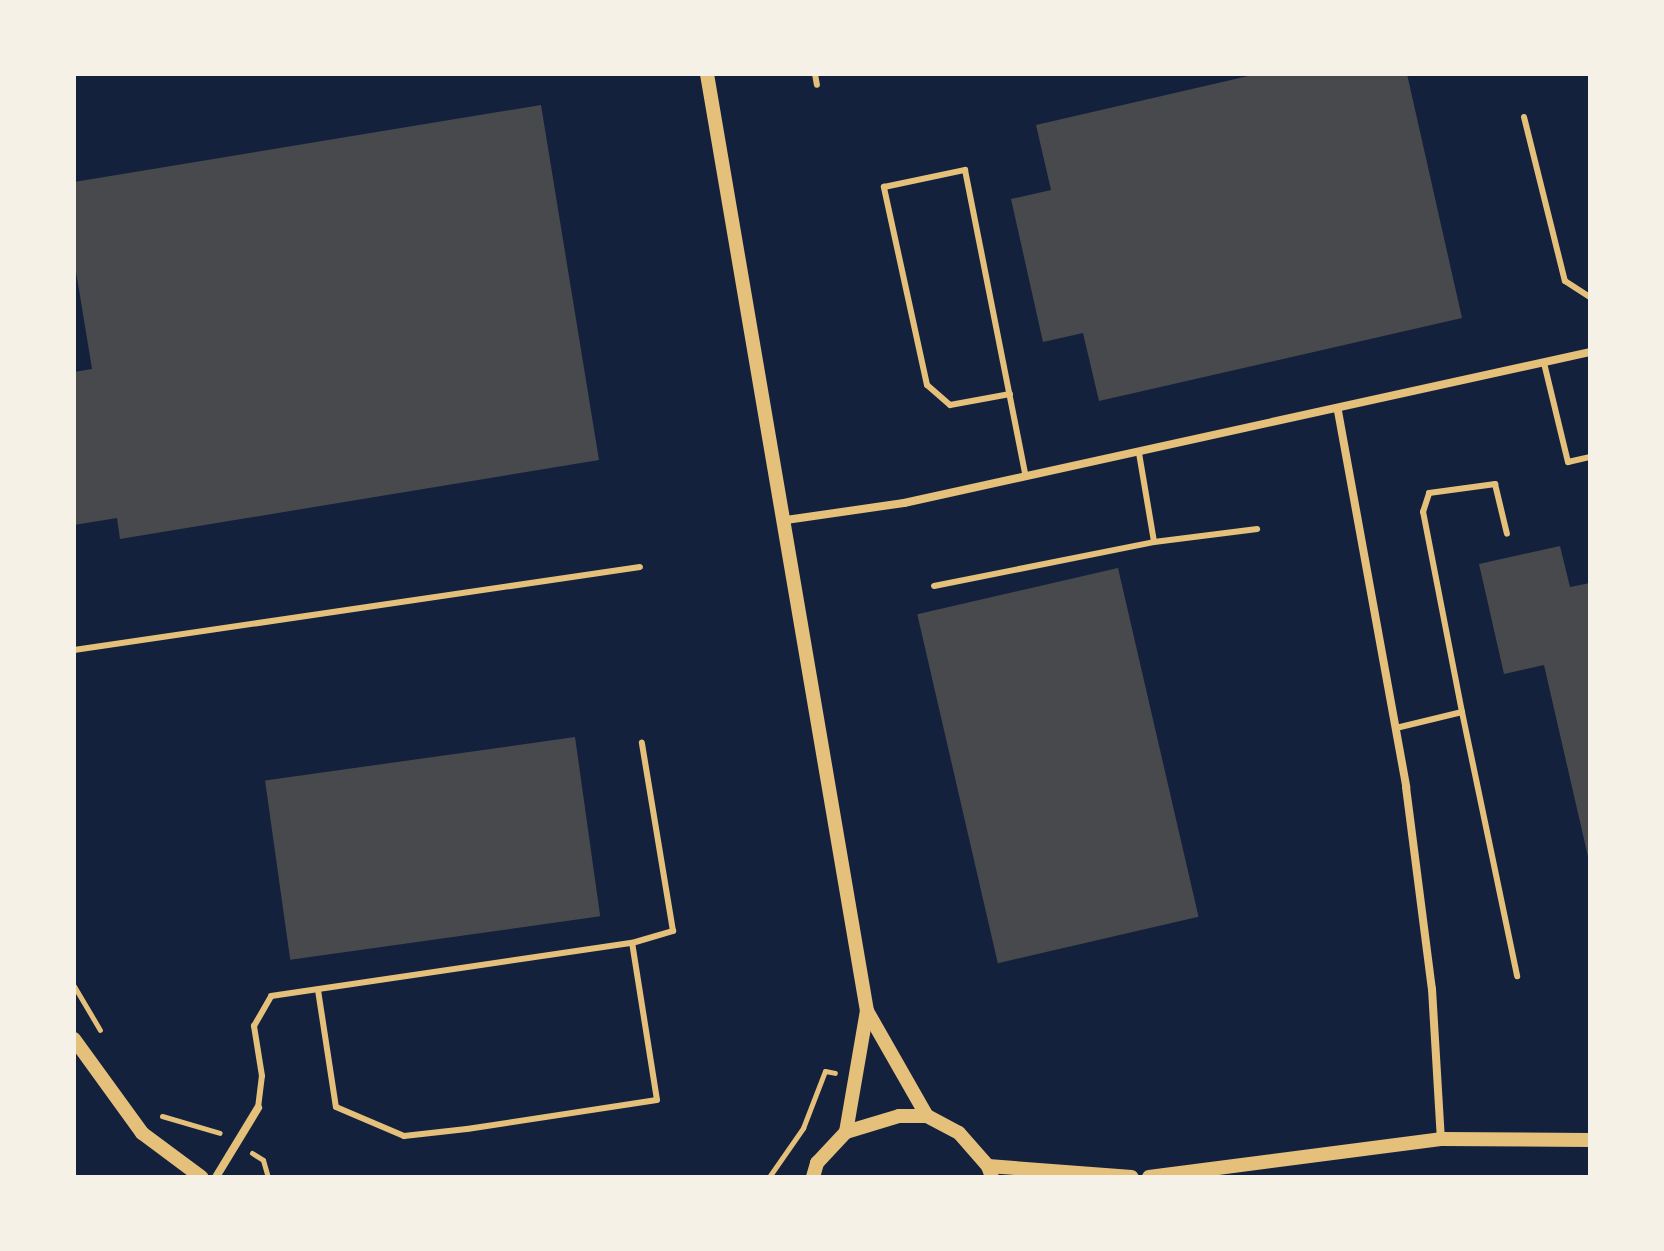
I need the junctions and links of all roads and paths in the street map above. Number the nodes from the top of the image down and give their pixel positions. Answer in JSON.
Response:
{"nodes":[{"id":1,"x":707,"y":74,"type":"edge"},
{"id":2,"x":815,"y":74,"type":"edge"},
{"id":3,"x":817,"y":85,"type":"dead end"},
{"id":4,"x":1524,"y":117,"type":"dead end"},
{"id":5,"x":1590,"y":297,"type":"edge"},
{"id":6,"x":1590,"y":352,"type":"edge"},
{"id":7,"x":1544,"y":363,"type":"junction"},
{"id":8,"x":1010,"y":394,"type":"junction"},
{"id":9,"x":1338,"y":411,"type":"junction"},
{"id":10,"x":1139,"y":453,"type":"junction"},
{"id":11,"x":1590,"y":457,"type":"edge"},
{"id":12,"x":1026,"y":477,"type":"junction"},
{"id":13,"x":786,"y":520,"type":"junction"},
{"id":14,"x":1257,"y":529,"type":"dead end"},
{"id":15,"x":1507,"y":534,"type":"dead end"},
{"id":16,"x":1154,"y":542,"type":"junction"},
{"id":17,"x":640,"y":567,"type":"dead end"},
{"id":18,"x":934,"y":586,"type":"dead end"},
{"id":19,"x":74,"y":650,"type":"edge"},
{"id":20,"x":1462,"y":712,"type":"junction"},
{"id":21,"x":1396,"y":728,"type":"junction"},
{"id":22,"x":642,"y":743,"type":"dead end"},
{"id":23,"x":632,"y":943,"type":"junction"},
{"id":24,"x":1517,"y":976,"type":"dead end"},
{"id":25,"x":74,"y":986,"type":"edge"},
{"id":26,"x":318,"y":990,"type":"junction"},
{"id":27,"x":867,"y":1011,"type":"junction"},
{"id":28,"x":103,"y":1035,"type":"dead end"},
{"id":29,"x":74,"y":1039,"type":"edge"},
{"id":30,"x":825,"y":1071,"type":"dead end"},
{"id":31,"x":152,"y":1104,"type":"dead end"},
{"id":32,"x":258,"y":1108,"type":"joint"},
{"id":33,"x":927,"y":1116,"type":"junction"},
{"id":34,"x":208,"y":1126,"type":"dead end"},
{"id":35,"x":846,"y":1132,"type":"junction"},
{"id":36,"x":1441,"y":1139,"type":"junction"},
{"id":37,"x":1590,"y":1140,"type":"edge"},
{"id":38,"x":263,"y":1160,"type":"dead end"},
{"id":39,"x":990,"y":1171,"type":"edge"},
{"id":40,"x":201,"y":1177,"type":"edge"},
{"id":41,"x":216,"y":1177,"type":"edge"},
{"id":42,"x":268,"y":1177,"type":"edge"},
{"id":43,"x":769,"y":1177,"type":"edge"},
{"id":44,"x":813,"y":1177,"type":"edge"},
{"id":45,"x":1132,"y":1177,"type":"edge"},
{"id":46,"x":1149,"y":1177,"type":"edge"}],
"edges":[{"from":1,"to":13,"type":"street"},
{"from":2,"to":3,"type":"lane"},
{"from":4,"to":5,"type":"lane"},
{"from":6,"to":7,"type":"street"},
{"from":7,"to":9,"type":"street"},
{"from":7,"to":11,"type":"lane"},
{"from":8,"to":8,"type":"lane"},
{"from":8,"to":12,"type":"lane"},
{"from":9,"to":10,"type":"street"},
{"from":9,"to":21,"type":"street"},
{"from":10,"to":12,"type":"street"},
{"from":10,"to":16,"type":"lane"},
{"from":12,"to":13,"type":"street"},
{"from":13,"to":27,"type":"street"},
{"from":14,"to":16,"type":"lane"},
{"from":15,"to":20,"type":"lane"},
{"from":16,"to":18,"type":"lane"},
{"from":17,"to":19,"type":"lane"},
{"from":20,"to":21,"type":"lane"},
{"from":20,"to":24,"type":"lane"},
{"from":21,"to":36,"type":"street"},
{"from":22,"to":23,"type":"lane"},
{"from":23,"to":26,"type":"lane"},
{"from":23,"to":26,"type":"lane"},
{"from":25,"to":28,"type":"path"},
{"from":26,"to":32,"type":"lane"},
{"from":27,"to":33,"type":"street"},
{"from":27,"to":35,"type":"street"},
{"from":29,"to":40,"type":"street"},
{"from":30,"to":43,"type":"path"},
{"from":31,"to":34,"type":"path"},
{"from":32,"to":41,"type":"street"},
{"from":33,"to":35,"type":"street"},
{"from":33,"to":39,"type":"street"},
{"from":35,"to":44,"type":"street"},
{"from":36,"to":37,"type":"street"},
{"from":36,"to":46,"type":"street"},
{"from":38,"to":42,"type":"path"},
{"from":39,"to":45,"type":"street"}]}
